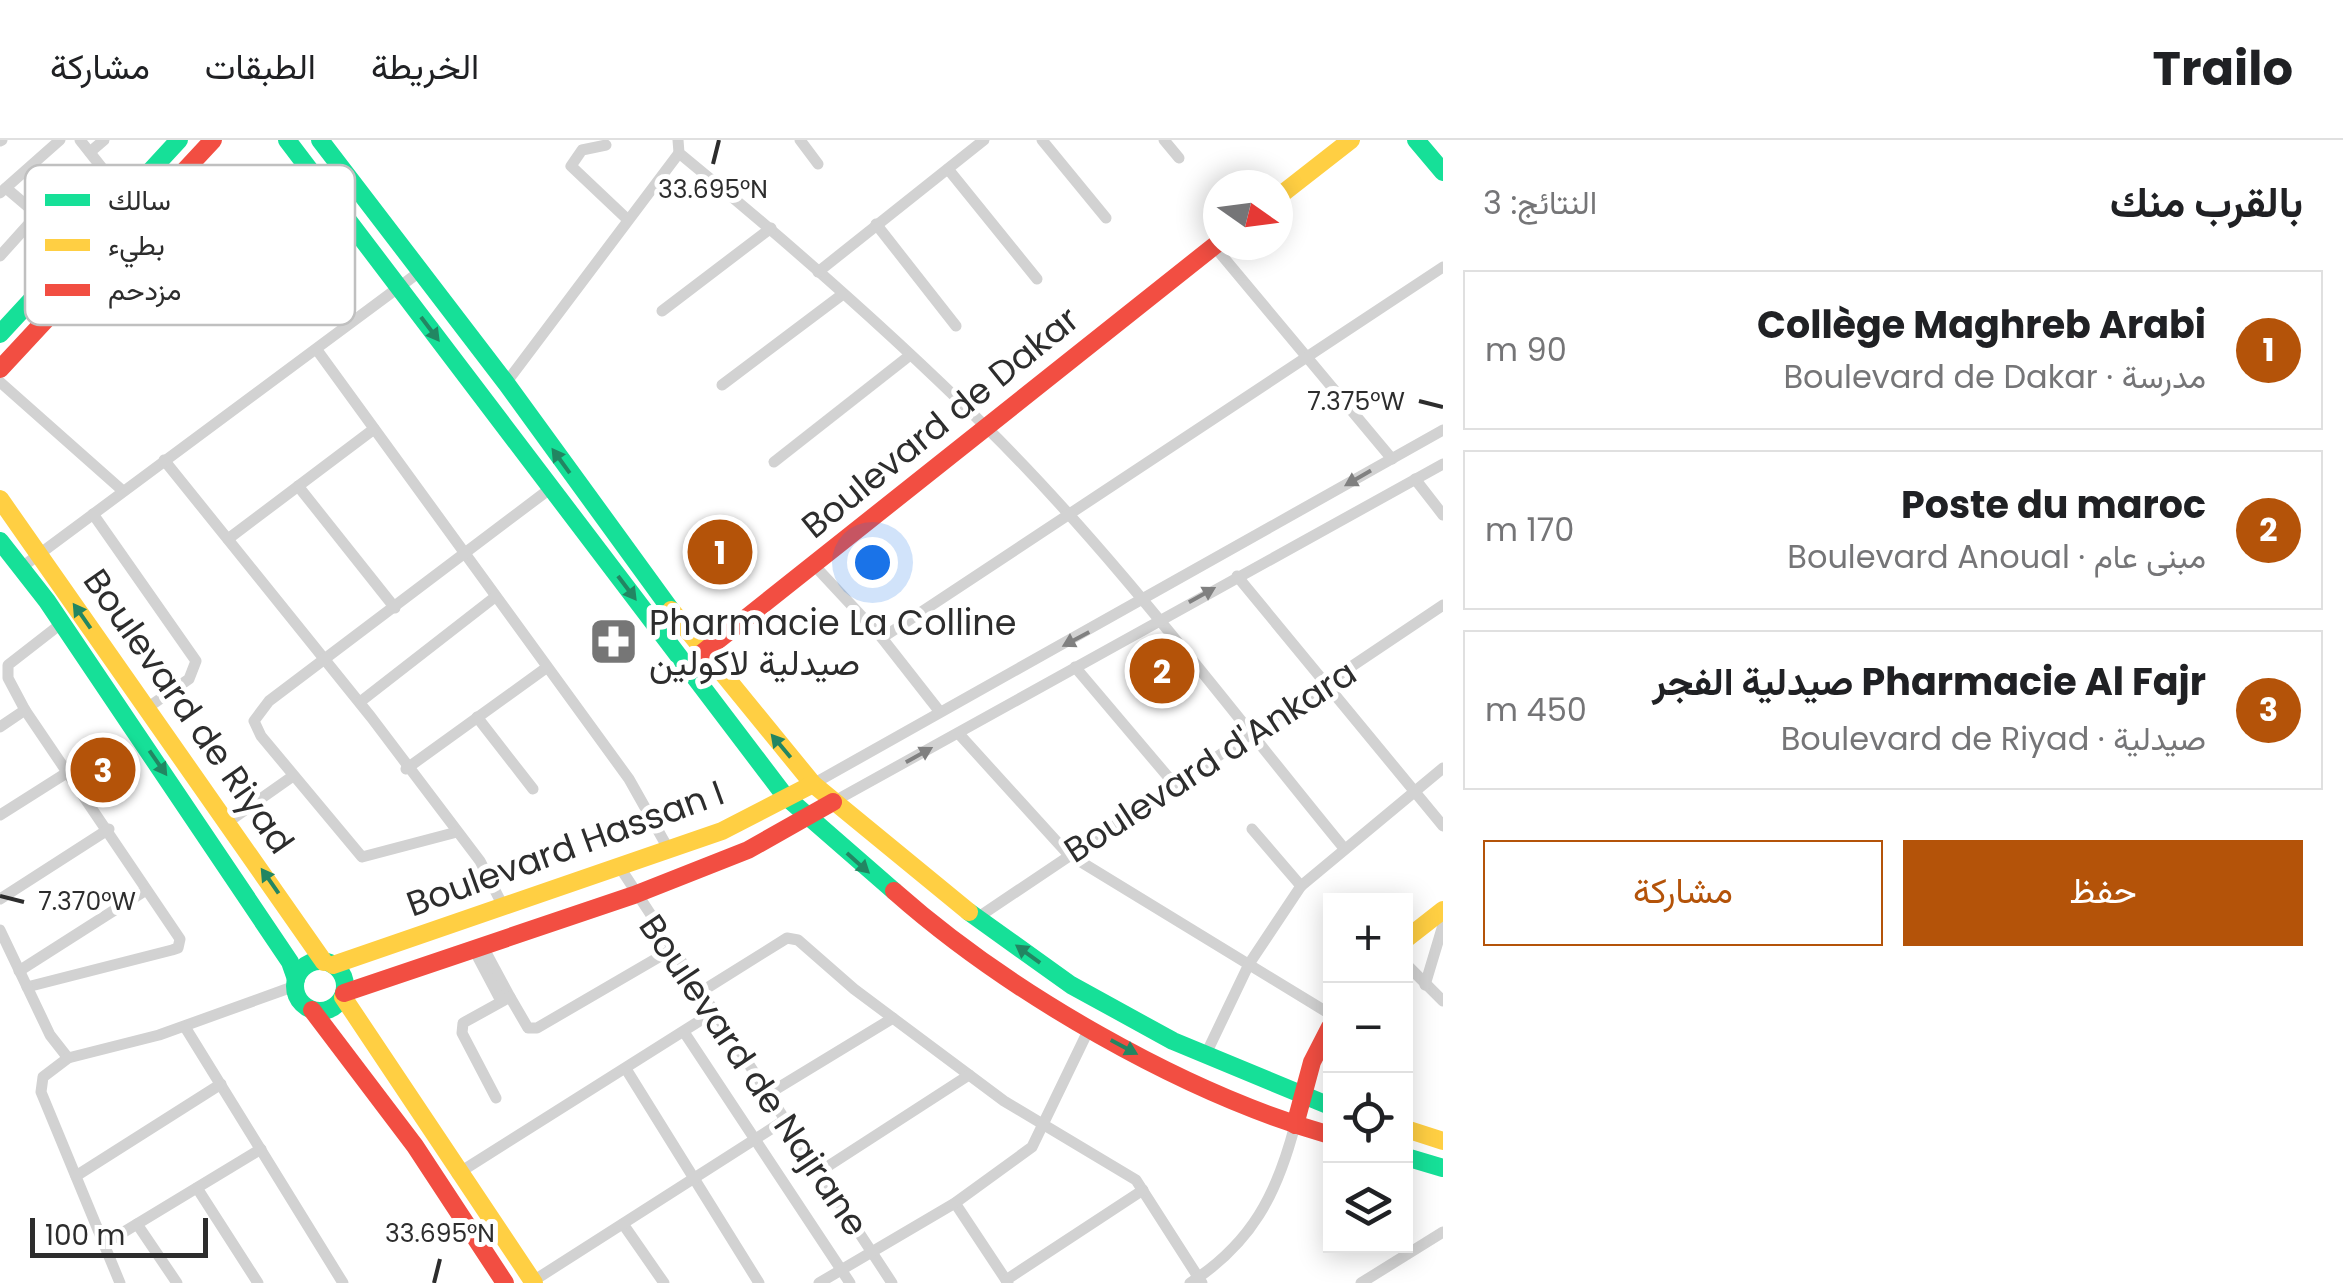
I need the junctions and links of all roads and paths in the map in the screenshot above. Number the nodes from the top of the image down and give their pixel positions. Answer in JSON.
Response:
{"nodes":[{"id":1,"x":60,"y":140,"type":"edge"},
{"id":2,"x":80,"y":140,"type":"edge"},
{"id":3,"x":104,"y":140,"type":"edge"},
{"id":4,"x":179,"y":140,"type":"edge"},
{"id":5,"x":213,"y":140,"type":"edge"},
{"id":6,"x":287,"y":140,"type":"edge"},
{"id":7,"x":320,"y":140,"type":"edge"},
{"id":8,"x":800,"y":140,"type":"edge"},
{"id":9,"x":984,"y":140,"type":"edge"},
{"id":10,"x":1042,"y":140,"type":"edge"},
{"id":11,"x":1164,"y":140,"type":"edge"},
{"id":12,"x":1351,"y":140,"type":"edge"},
{"id":13,"x":1416,"y":140,"type":"edge"},
{"id":14,"x":606,"y":145,"type":"dead end"},
{"id":15,"x":678,"y":146,"type":"edge"},
{"id":16,"x":90,"y":152,"type":"junction"},
{"id":17,"x":1179,"y":158,"type":"dead end"},
{"id":18,"x":818,"y":164,"type":"dead end"},
{"id":19,"x":32,"y":165,"type":"edge"},
{"id":20,"x":100,"y":165,"type":"edge"},
{"id":21,"x":156,"y":165,"type":"edge"},
{"id":22,"x":190,"y":165,"type":"edge"},
{"id":23,"x":306,"y":165,"type":"edge"},
{"id":24,"x":338,"y":165,"type":"edge"},
{"id":25,"x":948,"y":169,"type":"junction"},
{"id":26,"x":25,"y":171,"type":"edge"},
{"id":27,"x":1443,"y":172,"type":"edge"},
{"id":28,"x":1293,"y":185,"type":"edge"},
{"id":29,"x":355,"y":188,"type":"edge"},
{"id":30,"x":3,"y":191,"type":"edge"},
{"id":31,"x":25,"y":208,"type":"edge"},
{"id":32,"x":627,"y":218,"type":"junction"},
{"id":33,"x":1106,"y":218,"type":"dead end"},
{"id":34,"x":876,"y":224,"type":"junction"},
{"id":35,"x":25,"y":228,"type":"edge"},
{"id":36,"x":771,"y":228,"type":"junction"},
{"id":37,"x":355,"y":229,"type":"edge"},
{"id":38,"x":1203,"y":254,"type":"edge"},
{"id":39,"x":0,"y":256,"type":"edge"},
{"id":40,"x":1228,"y":260,"type":"edge"},
{"id":41,"x":1443,"y":268,"type":"edge"},
{"id":42,"x":818,"y":272,"type":"junction"},
{"id":43,"x":418,"y":273,"type":"junction"},
{"id":44,"x":1037,"y":279,"type":"dead end"},
{"id":45,"x":400,"y":288,"type":"junction"},
{"id":46,"x":843,"y":294,"type":"junction"},
{"id":47,"x":25,"y":307,"type":"edge"},
{"id":48,"x":662,"y":311,"type":"dead end"},
{"id":49,"x":355,"y":322,"type":"edge"},
{"id":50,"x":41,"y":325,"type":"edge"},
{"id":51,"x":350,"y":325,"type":"edge"},
{"id":52,"x":956,"y":326,"type":"dead end"},
{"id":53,"x":0,"y":334,"type":"edge"},
{"id":54,"x":317,"y":350,"type":"junction"},
{"id":55,"x":909,"y":356,"type":"junction"},
{"id":56,"x":1305,"y":358,"type":"junction"},
{"id":57,"x":0,"y":369,"type":"edge"},
{"id":58,"x":0,"y":382,"type":"edge"},
{"id":59,"x":506,"y":383,"type":"junction"},
{"id":60,"x":722,"y":385,"type":"dead end"},
{"id":61,"x":986,"y":426,"type":"junction"},
{"id":62,"x":374,"y":430,"type":"junction"},
{"id":63,"x":1443,"y":430,"type":"edge"},
{"id":64,"x":1392,"y":458,"type":"junction"},
{"id":65,"x":164,"y":460,"type":"junction"},
{"id":66,"x":774,"y":462,"type":"dead end"},
{"id":67,"x":1443,"y":464,"type":"edge"},
{"id":68,"x":1414,"y":479,"type":"junction"},
{"id":69,"x":298,"y":486,"type":"junction"},
{"id":70,"x":551,"y":488,"type":"junction"},
{"id":71,"x":123,"y":491,"type":"junction"},
{"id":72,"x":0,"y":499,"type":"edge"},
{"id":73,"x":94,"y":514,"type":"junction"},
{"id":74,"x":1066,"y":515,"type":"junction"},
{"id":75,"x":1443,"y":516,"type":"edge"},
{"id":76,"x":228,"y":540,"type":"junction"},
{"id":77,"x":0,"y":541,"type":"edge"},
{"id":78,"x":462,"y":553,"type":"junction"},
{"id":79,"x":40,"y":554,"type":"junction"},
{"id":80,"x":813,"y":564,"type":"junction"},
{"id":81,"x":22,"y":567,"type":"junction"},
{"id":82,"x":1237,"y":576,"type":"junction"},
{"id":83,"x":494,"y":597,"type":"junction"},
{"id":84,"x":1142,"y":603,"type":"junction"},
{"id":85,"x":1443,"y":605,"type":"edge"},
{"id":86,"x":395,"y":608,"type":"junction"},
{"id":87,"x":1156,"y":620,"type":"junction"},
{"id":88,"x":62,"y":624,"type":"junction"},
{"id":89,"x":882,"y":638,"type":"junction"},
{"id":90,"x":702,"y":653,"type":"junction"},
{"id":91,"x":6,"y":656,"type":"edge"},
{"id":92,"x":324,"y":660,"type":"junction"},
{"id":93,"x":1075,"y":667,"type":"junction"},
{"id":94,"x":546,"y":668,"type":"junction"},
{"id":95,"x":1326,"y":685,"type":"junction"},
{"id":96,"x":360,"y":702,"type":"junction"},
{"id":97,"x":147,"y":708,"type":"junction"},
{"id":98,"x":25,"y":710,"type":"junction"},
{"id":99,"x":940,"y":712,"type":"junction"},
{"id":100,"x":477,"y":716,"type":"junction"},
{"id":101,"x":0,"y":727,"type":"edge"},
{"id":102,"x":958,"y":734,"type":"junction"},
{"id":103,"x":1251,"y":736,"type":"junction"},
{"id":104,"x":1443,"y":768,"type":"edge"},
{"id":105,"x":406,"y":769,"type":"junction"},
{"id":106,"x":68,"y":772,"type":"junction"},
{"id":107,"x":293,"y":776,"type":"junction"},
{"id":108,"x":813,"y":784,"type":"junction"},
{"id":109,"x":1175,"y":785,"type":"junction"},
{"id":110,"x":533,"y":789,"type":"dead end"},
{"id":111,"x":1415,"y":790,"type":"junction"},
{"id":112,"x":785,"y":796,"type":"junction"},
{"id":113,"x":833,"y":802,"type":"junction"},
{"id":114,"x":0,"y":815,"type":"edge"},
{"id":115,"x":806,"y":816,"type":"junction"},
{"id":116,"x":228,"y":822,"type":"junction"},
{"id":117,"x":1443,"y":826,"type":"edge"},
{"id":118,"x":109,"y":828,"type":"junction"},
{"id":119,"x":1252,"y":829,"type":"dead end"},
{"id":120,"x":457,"y":832,"type":"junction"},
{"id":121,"x":1343,"y":847,"type":"junction"},
{"id":122,"x":668,"y":850,"type":"junction"},
{"id":123,"x":1068,"y":854,"type":"junction"},
{"id":124,"x":619,"y":866,"type":"junction"},
{"id":125,"x":1300,"y":886,"type":"junction"},
{"id":126,"x":146,"y":890,"type":"junction"},
{"id":127,"x":634,"y":895,"type":"junction"},
{"id":128,"x":0,"y":899,"type":"edge"},
{"id":129,"x":502,"y":904,"type":"junction"},
{"id":130,"x":1443,"y":910,"type":"edge"},
{"id":131,"x":977,"y":918,"type":"junction"},
{"id":132,"x":1443,"y":924,"type":"edge"},
{"id":133,"x":0,"y":930,"type":"edge"},
{"id":134,"x":1413,"y":933,"type":"edge"},
{"id":135,"x":478,"y":946,"type":"junction"},
{"id":136,"x":671,"y":950,"type":"junction"},
{"id":137,"x":42,"y":956,"type":"junction"},
{"id":138,"x":328,"y":963,"type":"junction"},
{"id":139,"x":1249,"y":964,"type":"junction"},
{"id":140,"x":18,"y":971,"type":"junction"},
{"id":141,"x":1413,"y":972,"type":"edge"},
{"id":142,"x":51,"y":980,"type":"junction"},
{"id":143,"x":296,"y":983,"type":"junction"},
{"id":144,"x":1425,"y":985,"type":"junction"},
{"id":145,"x":27,"y":988,"type":"junction"},
{"id":146,"x":699,"y":993,"type":"junction"},
{"id":147,"x":344,"y":995,"type":"junction"},
{"id":148,"x":506,"y":999,"type":"junction"},
{"id":149,"x":1443,"y":1001,"type":"edge"},
{"id":150,"x":312,"y":1010,"type":"junction"},
{"id":151,"x":1323,"y":1010,"type":"edge"},
{"id":152,"x":712,"y":1013,"type":"junction"},
{"id":153,"x":893,"y":1018,"type":"junction"},
{"id":154,"x":186,"y":1026,"type":"junction"},
{"id":155,"x":1088,"y":1029,"type":"junction"},
{"id":156,"x":684,"y":1032,"type":"junction"},
{"id":157,"x":1323,"y":1043,"type":"edge"},
{"id":158,"x":1206,"y":1056,"type":"junction"},
{"id":159,"x":68,"y":1058,"type":"junction"},
{"id":160,"x":626,"y":1069,"type":"junction"},
{"id":161,"x":969,"y":1075,"type":"junction"},
{"id":162,"x":221,"y":1084,"type":"junction"},
{"id":163,"x":768,"y":1094,"type":"junction"},
{"id":164,"x":1300,"y":1096,"type":"junction"},
{"id":165,"x":496,"y":1098,"type":"dead end"},
{"id":166,"x":1323,"y":1104,"type":"edge"},
{"id":167,"x":784,"y":1120,"type":"junction"},
{"id":168,"x":1040,"y":1122,"type":"junction"},
{"id":169,"x":1294,"y":1124,"type":"junction"},
{"id":170,"x":1413,"y":1132,"type":"edge"},
{"id":171,"x":1323,"y":1133,"type":"edge"},
{"id":172,"x":756,"y":1138,"type":"junction"},
{"id":173,"x":1443,"y":1141,"type":"edge"},
{"id":174,"x":261,"y":1149,"type":"junction"},
{"id":175,"x":1413,"y":1159,"type":"edge"},
{"id":176,"x":1443,"y":1168,"type":"edge"},
{"id":177,"x":819,"y":1172,"type":"junction"},
{"id":178,"x":457,"y":1174,"type":"junction"},
{"id":179,"x":76,"y":1176,"type":"junction"},
{"id":180,"x":695,"y":1180,"type":"junction"},
{"id":181,"x":198,"y":1188,"type":"junction"},
{"id":182,"x":1144,"y":1190,"type":"junction"},
{"id":183,"x":955,"y":1203,"type":"junction"},
{"id":184,"x":137,"y":1224,"type":"junction"},
{"id":185,"x":622,"y":1224,"type":"junction"},
{"id":186,"x":1443,"y":1232,"type":"edge"},
{"id":187,"x":104,"y":1244,"type":"junction"},
{"id":188,"x":871,"y":1251,"type":"junction"},
{"id":189,"x":841,"y":1269,"type":"junction"},
{"id":190,"x":1197,"y":1281,"type":"edge"},
{"id":191,"x":532,"y":1282,"type":"edge"},
{"id":192,"x":1007,"y":1282,"type":"edge"},
{"id":193,"x":120,"y":1283,"type":"edge"},
{"id":194,"x":176,"y":1283,"type":"edge"},
{"id":195,"x":258,"y":1283,"type":"edge"},
{"id":196,"x":343,"y":1283,"type":"edge"},
{"id":197,"x":505,"y":1283,"type":"edge"},
{"id":198,"x":664,"y":1283,"type":"edge"},
{"id":199,"x":759,"y":1283,"type":"edge"},
{"id":200,"x":819,"y":1283,"type":"edge"},
{"id":201,"x":850,"y":1283,"type":"edge"},
{"id":202,"x":892,"y":1283,"type":"edge"},
{"id":203,"x":1361,"y":1283,"type":"edge"}],
"edges":[{"from":1,"to":19,"type":"street"},
{"from":2,"to":16,"type":"street"},
{"from":3,"to":16,"type":"street"},
{"from":4,"to":21,"type":"main road"},
{"from":5,"to":22,"type":"main road"},
{"from":6,"to":23,"type":"main road"},
{"from":7,"to":24,"type":"main road"},
{"from":8,"to":18,"type":"street"},
{"from":9,"to":25,"type":"street"},
{"from":10,"to":33,"type":"street"},
{"from":11,"to":17,"type":"street"},
{"from":12,"to":28,"type":"main road"},
{"from":13,"to":27,"type":"main road"},
{"from":14,"to":32,"type":"street"},
{"from":15,"to":32,"type":"street"},
{"from":15,"to":36,"type":"street"},
{"from":16,"to":20,"type":"street"},
{"from":25,"to":34,"type":"street"},
{"from":25,"to":44,"type":"street"},
{"from":26,"to":30,"type":"street"},
{"from":29,"to":43,"type":"main road"},
{"from":30,"to":31,"type":"street"},
{"from":32,"to":59,"type":"street"},
{"from":34,"to":42,"type":"street"},
{"from":34,"to":52,"type":"street"},
{"from":35,"to":39,"type":"street"},
{"from":36,"to":42,"type":"street"},
{"from":36,"to":48,"type":"street"},
{"from":37,"to":45,"type":"main road"},
{"from":38,"to":61,"type":"main road","name":"Boulevard de Dakar"},
{"from":40,"to":56,"type":"street"},
{"from":41,"to":56,"type":"street"},
{"from":42,"to":46,"type":"street"},
{"from":43,"to":45,"type":"street"},
{"from":43,"to":59,"type":"main road"},
{"from":45,"to":49,"type":"street"},
{"from":45,"to":70,"type":"main road","one_way":true},
{"from":46,"to":55,"type":"street"},
{"from":46,"to":60,"type":"street"},
{"from":47,"to":53,"type":"main road"},
{"from":50,"to":57,"type":"main road"},
{"from":51,"to":54,"type":"street"},
{"from":54,"to":62,"type":"street"},
{"from":54,"to":65,"type":"street"},
{"from":55,"to":61,"type":"street"},
{"from":55,"to":66,"type":"street"},
{"from":56,"to":64,"type":"street"},
{"from":56,"to":74,"type":"street"},
{"from":58,"to":71,"type":"street"},
{"from":90,"to":59,"type":"main road","one_way":true},
{"from":61,"to":74,"type":"street"},
{"from":61,"to":80,"type":"main road","name":"Boulevard de Dakar"},
{"from":62,"to":69,"type":"street"},
{"from":62,"to":78,"type":"street"},
{"from":63,"to":64,"type":"street","name":"Boulevard Hassan I"},
{"from":64,"to":84,"type":"street","name":"Boulevard Hassan I","one_way":true},
{"from":65,"to":71,"type":"street"},
{"from":65,"to":76,"type":"street"},
{"from":67,"to":68,"type":"street","name":"Boulevard Hassan I"},
{"from":68,"to":75,"type":"street"},
{"from":68,"to":82,"type":"street","name":"Boulevard Hassan I"},
{"from":69,"to":76,"type":"street"},
{"from":69,"to":86,"type":"street"},
{"from":70,"to":78,"type":"street"},
{"from":70,"to":112,"type":"main road","one_way":true},
{"from":71,"to":73,"type":"street"},
{"from":72,"to":79,"type":"main road","name":"Boulevard de Riyad"},
{"from":73,"to":79,"type":"street"},
{"from":73,"to":97,"type":"street"},
{"from":74,"to":84,"type":"street"},
{"from":74,"to":89,"type":"street"},
{"from":76,"to":92,"type":"street"},
{"from":77,"to":81,"type":"main road","name":"Boulevard de Riyad"},
{"from":78,"to":83,"type":"street"},
{"from":78,"to":86,"type":"street"},
{"from":79,"to":81,"type":"street"},
{"from":97,"to":79,"type":"main road","name":"Boulevard de Riyad","one_way":true},
{"from":80,"to":89,"type":"street"},
{"from":80,"to":90,"type":"main road","name":"Boulevard de Dakar"},
{"from":81,"to":88,"type":"main road","name":"Boulevard de Riyad"},
{"from":87,"to":82,"type":"street","name":"Boulevard Hassan I","one_way":true},
{"from":82,"to":95,"type":"street"},
{"from":83,"to":94,"type":"street"},
{"from":83,"to":96,"type":"street"},
{"from":84,"to":87,"type":"street"},
{"from":84,"to":99,"type":"street","name":"Boulevard Hassan I","one_way":true},
{"from":85,"to":95,"type":"street","name":"Boulevard d'Ankara"},
{"from":86,"to":92,"type":"street"},
{"from":87,"to":93,"type":"street","name":"Boulevard Hassan I"},
{"from":87,"to":103,"type":"street"},
{"from":88,"to":91,"type":"street"},
{"from":88,"to":143,"type":"main road","name":"Boulevard de Riyad","one_way":true},
{"from":89,"to":99,"type":"street"},
{"from":108,"to":90,"type":"main road","one_way":true},
{"from":91,"to":98,"type":"street"},
{"from":92,"to":96,"type":"street"},
{"from":92,"to":107,"type":"street"},
{"from":93,"to":102,"type":"street","name":"Boulevard Hassan I"},
{"from":93,"to":109,"type":"street"},
{"from":94,"to":100,"type":"street"},
{"from":94,"to":122,"type":"street"},
{"from":95,"to":103,"type":"street","name":"Boulevard d'Ankara"},
{"from":95,"to":111,"type":"street"},
{"from":96,"to":105,"type":"street"},
{"from":97,"to":116,"type":"main road","name":"Boulevard de Riyad"},
{"from":98,"to":101,"type":"street"},
{"from":98,"to":106,"type":"street"},
{"from":99,"to":108,"type":"street","name":"Boulevard Hassan I"},
{"from":100,"to":105,"type":"street"},
{"from":100,"to":110,"type":"street"},
{"from":113,"to":102,"type":"street","name":"Boulevard Hassan I","one_way":true},
{"from":102,"to":123,"type":"street"},
{"from":103,"to":109,"type":"street","name":"Boulevard d'Ankara"},
{"from":103,"to":121,"type":"street"},
{"from":104,"to":111,"type":"street"},
{"from":105,"to":120,"type":"street"},
{"from":106,"to":114,"type":"street"},
{"from":106,"to":118,"type":"street"},
{"from":107,"to":116,"type":"street"},
{"from":107,"to":120,"type":"street"},
{"from":108,"to":112,"type":"main road","name":"Boulevard Hassan I"},
{"from":108,"to":113,"type":"main road"},
{"from":109,"to":123,"type":"street","name":"Boulevard d'Ankara"},
{"from":111,"to":117,"type":"street"},
{"from":111,"to":121,"type":"street"},
{"from":112,"to":115,"type":"main road"},
{"from":112,"to":122,"type":"main road","name":"Boulevard Hassan I"},
{"from":113,"to":115,"type":"main road","name":"Boulevard Hassan I"},
{"from":113,"to":131,"type":"main road"},
{"from":115,"to":127,"type":"main road","name":"Boulevard Hassan I"},
{"from":115,"to":155,"type":"main road","one_way":true},
{"from":138,"to":116,"type":"main road","name":"Boulevard de Riyad","one_way":true},
{"from":118,"to":126,"type":"street"},
{"from":118,"to":128,"type":"street"},
{"from":119,"to":125,"type":"street"},
{"from":120,"to":129,"type":"street"},
{"from":121,"to":125,"type":"street"},
{"from":122,"to":124,"type":"main road","name":"Boulevard Hassan I"},
{"from":123,"to":131,"type":"street","name":"Boulevard d'Ankara"},
{"from":123,"to":139,"type":"street"},
{"from":124,"to":127,"type":"street","name":"Boulevard de Najrane"},
{"from":124,"to":129,"type":"main road","name":"Boulevard Hassan I"},
{"from":125,"to":139,"type":"street"},
{"from":126,"to":137,"type":"street"},
{"from":126,"to":142,"type":"street"},
{"from":127,"to":135,"type":"main road","name":"Boulevard Hassan I"},
{"from":127,"to":136,"type":"street","name":"Boulevard de Najrane"},
{"from":129,"to":138,"type":"main road","name":"Boulevard Hassan I"},
{"from":130,"to":134,"type":"main road"},
{"from":158,"to":131,"type":"main road","one_way":true},
{"from":132,"to":144,"type":"street"},
{"from":133,"to":140,"type":"street"},
{"from":135,"to":147,"type":"main road","name":"Boulevard Hassan I"},
{"from":135,"to":148,"type":"street"},
{"from":136,"to":146,"type":"street","name":"Boulevard de Najrane"},
{"from":136,"to":148,"type":"street"},
{"from":137,"to":140,"type":"street"},
{"from":137,"to":142,"type":"street"},
{"from":138,"to":143,"type":"main road"},
{"from":138,"to":147,"type":"main road"},
{"from":139,"to":151,"type":"street"},
{"from":139,"to":158,"type":"street"},
{"from":140,"to":145,"type":"street"},
{"from":141,"to":144,"type":"street"},
{"from":142,"to":145,"type":"street"},
{"from":143,"to":150,"type":"main road"},
{"from":143,"to":154,"type":"street"},
{"from":144,"to":149,"type":"street"},
{"from":145,"to":159,"type":"street"},
{"from":146,"to":152,"type":"street","name":"Boulevard de Najrane"},
{"from":146,"to":153,"type":"street"},
{"from":147,"to":150,"type":"main road"},
{"from":147,"to":178,"type":"main road"},
{"from":148,"to":165,"type":"street"},
{"from":150,"to":197,"type":"main road"},
{"from":152,"to":156,"type":"street"},
{"from":152,"to":163,"type":"street","name":"Boulevard de Najrane"},
{"from":153,"to":161,"type":"street"},
{"from":153,"to":163,"type":"street"},
{"from":154,"to":159,"type":"street"},
{"from":154,"to":162,"type":"street"},
{"from":155,"to":168,"type":"street"},
{"from":155,"to":169,"type":"main road","one_way":true},
{"from":156,"to":160,"type":"street"},
{"from":156,"to":172,"type":"street"},
{"from":157,"to":164,"type":"main road"},
{"from":158,"to":164,"type":"main road"},
{"from":159,"to":179,"type":"street"},
{"from":160,"to":178,"type":"street"},
{"from":160,"to":180,"type":"street"},
{"from":161,"to":168,"type":"street"},
{"from":161,"to":177,"type":"street"},
{"from":162,"to":174,"type":"street"},
{"from":162,"to":179,"type":"street"},
{"from":163,"to":167,"type":"street","name":"Boulevard de Najrane"},
{"from":164,"to":166,"type":"main road"},
{"from":164,"to":169,"type":"main road"},
{"from":167,"to":172,"type":"street"},
{"from":167,"to":177,"type":"street","name":"Boulevard de Najrane"},
{"from":168,"to":182,"type":"street"},
{"from":168,"to":183,"type":"street"},
{"from":169,"to":171,"type":"main road"},
{"from":169,"to":190,"type":"street"},
{"from":170,"to":173,"type":"main road"},
{"from":172,"to":180,"type":"street"},
{"from":172,"to":189,"type":"street"},
{"from":174,"to":181,"type":"street"},
{"from":174,"to":196,"type":"street"},
{"from":175,"to":176,"type":"main road"},
{"from":177,"to":188,"type":"street","name":"Boulevard de Najrane"},
{"from":178,"to":191,"type":"main road"},
{"from":179,"to":187,"type":"street"},
{"from":180,"to":185,"type":"street"},
{"from":180,"to":199,"type":"street"},
{"from":181,"to":184,"type":"street"},
{"from":181,"to":195,"type":"street"},
{"from":182,"to":190,"type":"street"},
{"from":182,"to":192,"type":"street"},
{"from":183,"to":188,"type":"street"},
{"from":183,"to":192,"type":"street"},
{"from":184,"to":187,"type":"street"},
{"from":184,"to":194,"type":"street"},
{"from":185,"to":191,"type":"street"},
{"from":185,"to":198,"type":"street"},
{"from":186,"to":203,"type":"street"},
{"from":187,"to":193,"type":"street"},
{"from":188,"to":189,"type":"street"},
{"from":188,"to":202,"type":"street","name":"Boulevard de Najrane"},
{"from":189,"to":200,"type":"street"},
{"from":189,"to":201,"type":"street"}]}
